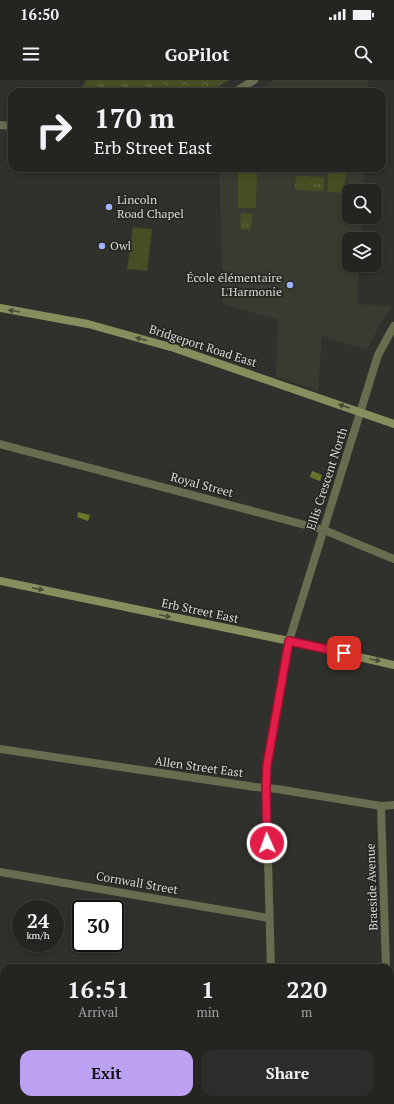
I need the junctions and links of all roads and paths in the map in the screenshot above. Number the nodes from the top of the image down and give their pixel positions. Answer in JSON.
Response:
{"nodes":[{"id":1,"x":254,"y":80,"type":"edge"},
{"id":2,"x":241,"y":88,"type":"edge"},
{"id":3,"x":0,"y":308,"type":"edge"},
{"id":4,"x":394,"y":326,"type":"edge"},
{"id":5,"x":361,"y":412,"type":"junction"},
{"id":6,"x":394,"y":424,"type":"edge"},
{"id":7,"x":0,"y":444,"type":"edge"},
{"id":8,"x":324,"y":530,"type":"junction"},
{"id":9,"x":394,"y":558,"type":"edge"},
{"id":10,"x":0,"y":581,"type":"edge"},
{"id":11,"x":289,"y":641,"type":"junction"},
{"id":12,"x":394,"y":665,"type":"edge"},
{"id":13,"x":0,"y":749,"type":"edge"},
{"id":14,"x":266,"y":788,"type":"junction"},
{"id":15,"x":394,"y":805,"type":"edge"},
{"id":16,"x":381,"y":806,"type":"junction"},
{"id":17,"x":0,"y":872,"type":"edge"},
{"id":18,"x":269,"y":918,"type":"junction"},
{"id":19,"x":271,"y":964,"type":"edge"},
{"id":20,"x":386,"y":964,"type":"edge"}],
"edges":[{"from":1,"to":2,"type":"street"},
{"from":5,"to":3,"type":"main road","name":"Bridgeport Road East","one_way":true},
{"from":4,"to":5,"type":"street","name":"Ellis Crescent North"},
{"from":5,"to":6,"type":"main road","name":"Bridgeport Road East"},
{"from":5,"to":8,"type":"street","name":"Ellis Crescent North"},
{"from":7,"to":8,"type":"street","name":"Royal Street"},
{"from":8,"to":9,"type":"street","name":"Royal Street"},
{"from":8,"to":11,"type":"street","name":"Ellis Crescent North"},
{"from":10,"to":11,"type":"main road","name":"Erb Street East","one_way":true},
{"from":11,"to":12,"type":"main road","name":"Erb Street East","one_way":true},
{"from":11,"to":14,"type":"street","name":"Ellis Crescent North"},
{"from":13,"to":14,"type":"street","name":"Allen Street East"},
{"from":14,"to":16,"type":"street","name":"Allen Street East"},
{"from":14,"to":18,"type":"street","name":"Ellis Crescent North"},
{"from":15,"to":16,"type":"street","name":"Allen Street East"},
{"from":16,"to":20,"type":"street","name":"Braeside Avenue"},
{"from":17,"to":18,"type":"street","name":"Cornwall Street"},
{"from":18,"to":19,"type":"street","name":"Ellis Crescent North"}]}
